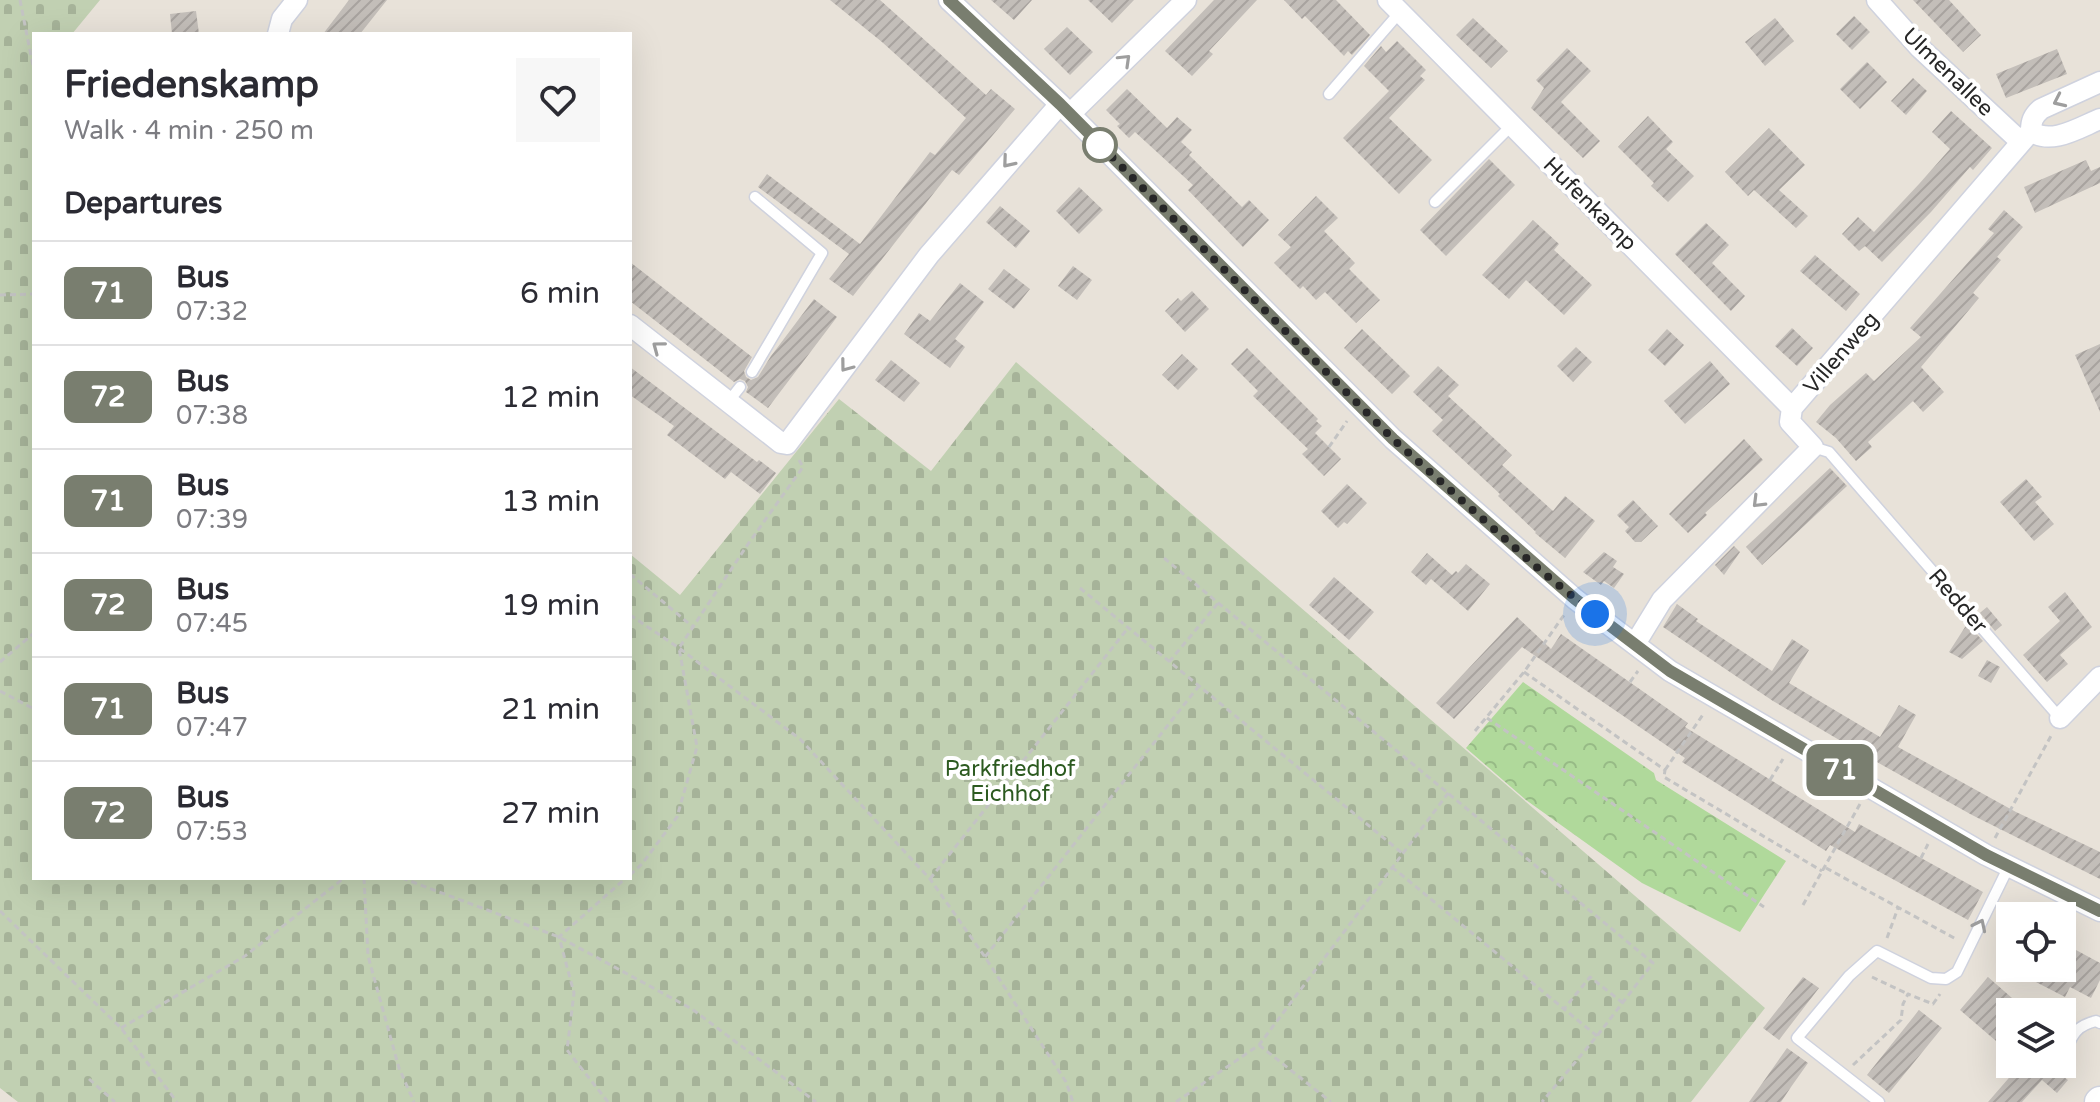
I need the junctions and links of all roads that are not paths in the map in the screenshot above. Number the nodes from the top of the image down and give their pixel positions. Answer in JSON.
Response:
{"nodes":[{"id":1,"x":297,"y":0,"type":"edge"},
{"id":2,"x":949,"y":0,"type":"edge"},
{"id":3,"x":1186,"y":0,"type":"edge"},
{"id":4,"x":1877,"y":0,"type":"edge"},
{"id":5,"x":1394,"y":6,"type":"edge"},
{"id":6,"x":279,"y":32,"type":"edge"},
{"id":7,"x":2100,"y":82,"type":"edge"},
{"id":8,"x":1329,"y":94,"type":"dead end"},
{"id":9,"x":1065,"y":109,"type":"junction"},
{"id":10,"x":2100,"y":119,"type":"edge"},
{"id":11,"x":1512,"y":125,"type":"junction"},
{"id":12,"x":2026,"y":136,"type":"junction"},
{"id":13,"x":755,"y":197,"type":"dead end"},
{"id":14,"x":1435,"y":202,"type":"dead end"},
{"id":15,"x":632,"y":326,"type":"edge"},
{"id":16,"x":752,"y":372,"type":"dead end"},
{"id":17,"x":1792,"y":408,"type":"junction"},
{"id":18,"x":1813,"y":447,"type":"junction"},
{"id":19,"x":1635,"y":644,"type":"junction"},
{"id":20,"x":2100,"y":677,"type":"edge"},
{"id":21,"x":2060,"y":718,"type":"joint"},
{"id":22,"x":2009,"y":866,"type":"junction"},
{"id":23,"x":2100,"y":911,"type":"edge"},
{"id":24,"x":2100,"y":1023,"type":"edge"},
{"id":25,"x":2076,"y":1030,"type":"edge"},
{"id":26,"x":1879,"y":1102,"type":"edge"}],
"edges":[{"from":1,"to":6,"type":"street"},
{"from":2,"to":9,"type":"street"},
{"from":9,"to":3,"type":"street","one_way":true},
{"from":4,"to":12,"type":"street","name":"Ulmenallee"},
{"from":5,"to":8,"type":"lane"},
{"from":5,"to":11,"type":"street","name":"Hufenkamp"},
{"from":7,"to":12,"type":"street","name":"Villenweg","one_way":true},
{"from":9,"to":15,"type":"street","one_way":true},
{"from":9,"to":19,"type":"street"},
{"from":10,"to":12,"type":"street"},
{"from":11,"to":14,"type":"lane"},
{"from":11,"to":17,"type":"street","name":"Hufenkamp"},
{"from":12,"to":17,"type":"street","name":"Villenweg"},
{"from":13,"to":16,"type":"lane"},
{"from":17,"to":18,"type":"street","name":"Villenweg"},
{"from":18,"to":19,"type":"street","one_way":true},
{"from":18,"to":21,"type":"lane","name":"Redder"},
{"from":19,"to":22,"type":"street"},
{"from":20,"to":21,"type":"street"},
{"from":22,"to":23,"type":"street"},
{"from":26,"to":22,"type":"lane","one_way":true},
{"from":24,"to":25,"type":"lane"}]}
